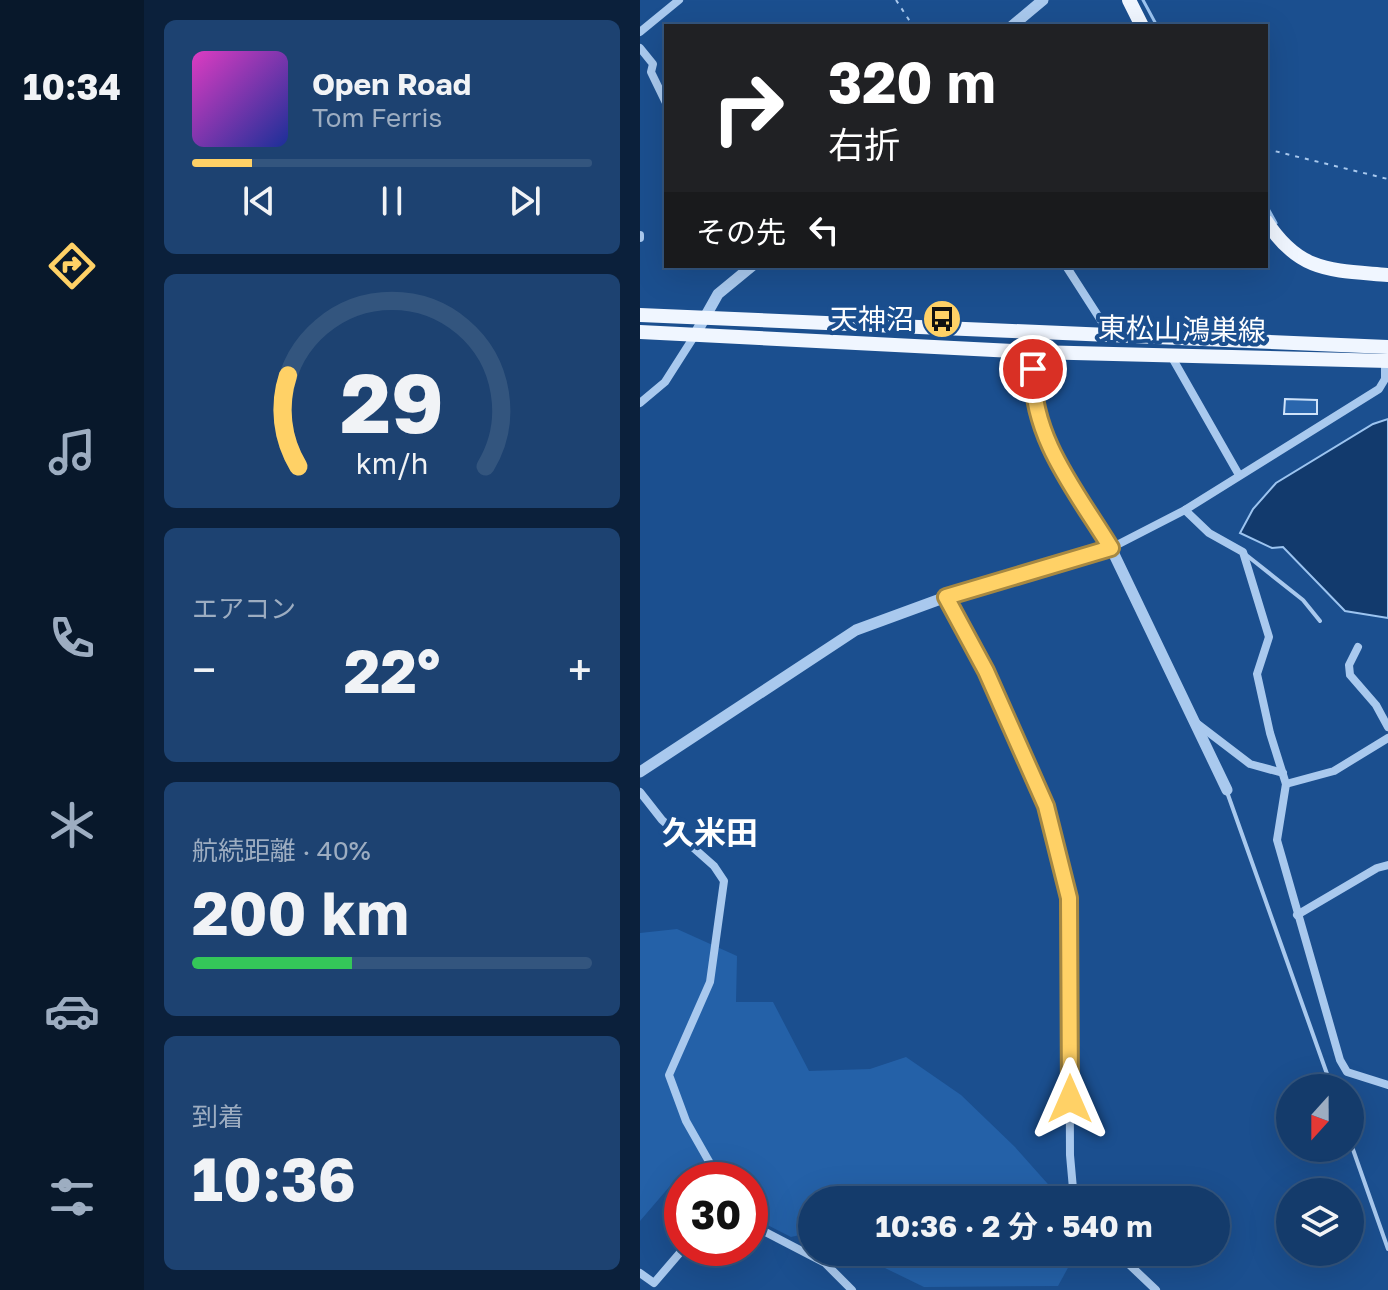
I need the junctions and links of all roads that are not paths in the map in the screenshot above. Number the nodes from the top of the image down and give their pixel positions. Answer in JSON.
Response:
{"nodes":[{"id":1,"x":679,"y":0,"type":"edge"},
{"id":2,"x":1043,"y":0,"type":"edge"},
{"id":3,"x":1129,"y":0,"type":"edge"},
{"id":4,"x":1014,"y":24,"type":"edge"},
{"id":5,"x":1141,"y":24,"type":"edge"},
{"id":6,"x":640,"y":32,"type":"edge"},
{"id":7,"x":640,"y":48,"type":"edge"},
{"id":8,"x":664,"y":99,"type":"edge"},
{"id":9,"x":1268,"y":224,"type":"edge"},
{"id":10,"x":750,"y":268,"type":"edge"},
{"id":11,"x":1067,"y":268,"type":"edge"},
{"id":12,"x":1388,"y":275,"type":"edge"},
{"id":13,"x":640,"y":315,"type":"edge"},
{"id":14,"x":703,"y":320,"type":"junction"},
{"id":15,"x":640,"y":332,"type":"edge"},
{"id":16,"x":1034,"y":333,"type":"junction"},
{"id":17,"x":695,"y":335,"type":"junction"},
{"id":18,"x":1112,"y":337,"type":"junction"},
{"id":19,"x":1034,"y":352,"type":"junction"},
{"id":20,"x":1169,"y":353,"type":"junction"},
{"id":21,"x":1387,"y":356,"type":"edge"},
{"id":22,"x":640,"y":403,"type":"edge"},
{"id":23,"x":1239,"y":475,"type":"junction"},
{"id":24,"x":1185,"y":510,"type":"junction"},
{"id":25,"x":1111,"y":548,"type":"junction"},
{"id":26,"x":1243,"y":552,"type":"junction"},
{"id":27,"x":946,"y":597,"type":"junction"},
{"id":28,"x":1320,"y":621,"type":"dead end"},
{"id":29,"x":1358,"y":647,"type":"dead end"},
{"id":30,"x":1192,"y":719,"type":"junction"},
{"id":31,"x":1388,"y":727,"type":"edge"},
{"id":32,"x":1388,"y":738,"type":"edge"},
{"id":33,"x":640,"y":772,"type":"edge"},
{"id":34,"x":1283,"y":773,"type":"junction"},
{"id":35,"x":1286,"y":784,"type":"junction"},
{"id":36,"x":1227,"y":790,"type":"joint"},
{"id":37,"x":640,"y":792,"type":"edge"},
{"id":38,"x":1388,"y":865,"type":"edge"},
{"id":39,"x":1297,"y":915,"type":"junction"},
{"id":40,"x":1327,"y":1074,"type":"edge"},
{"id":41,"x":1388,"y":1085,"type":"edge"},
{"id":42,"x":709,"y":1162,"type":"edge"},
{"id":43,"x":1357,"y":1162,"type":"edge"},
{"id":44,"x":1073,"y":1186,"type":"edge"},
{"id":45,"x":768,"y":1233,"type":"edge"},
{"id":46,"x":1388,"y":1249,"type":"edge"},
{"id":47,"x":669,"y":1266,"type":"edge"},
{"id":48,"x":1131,"y":1266,"type":"edge"},
{"id":49,"x":640,"y":1273,"type":"edge"},
{"id":50,"x":852,"y":1290,"type":"edge"},
{"id":51,"x":1156,"y":1290,"type":"edge"}],
"edges":[{"from":1,"to":6,"type":"street"},
{"from":2,"to":4,"type":"street"},
{"from":3,"to":5,"type":"main road"},
{"from":7,"to":8,"type":"street"},
{"from":9,"to":12,"type":"main road"},
{"from":10,"to":14,"type":"street"},
{"from":11,"to":18,"type":"street"},
{"from":13,"to":14,"type":"main road","name":"東松山鴻巣線"},
{"from":14,"to":16,"type":"main road","name":"東松山鴻巣線"},
{"from":14,"to":17,"type":"street"},
{"from":15,"to":17,"type":"main road","name":"東松山鴻巣線"},
{"from":16,"to":18,"type":"main road","name":"東松山鴻巣線"},
{"from":16,"to":19,"type":"street"},
{"from":17,"to":19,"type":"main road","name":"東松山鴻巣線"},
{"from":17,"to":22,"type":"street"},
{"from":18,"to":21,"type":"main road","name":"東松山鴻巣線"},
{"from":19,"to":20,"type":"main road","name":"東松山鴻巣線"},
{"from":19,"to":25,"type":"street"},
{"from":20,"to":21,"type":"main road","name":"東松山鴻巣線"},
{"from":20,"to":23,"type":"street"},
{"from":21,"to":23,"type":"street"},
{"from":23,"to":24,"type":"street"},
{"from":24,"to":25,"type":"street"},
{"from":24,"to":26,"type":"street"},
{"from":25,"to":27,"type":"street"},
{"from":25,"to":30,"type":"street"},
{"from":26,"to":28,"type":"lane"},
{"from":26,"to":34,"type":"street"},
{"from":27,"to":33,"type":"street"},
{"from":27,"to":44,"type":"street"},
{"from":29,"to":31,"type":"street"},
{"from":30,"to":34,"type":"street"},
{"from":30,"to":36,"type":"street"},
{"from":32,"to":35,"type":"street"},
{"from":34,"to":35,"type":"street"},
{"from":35,"to":39,"type":"street"},
{"from":36,"to":40,"type":"lane"},
{"from":37,"to":42,"type":"street"},
{"from":38,"to":39,"type":"street"},
{"from":39,"to":41,"type":"street"},
{"from":43,"to":46,"type":"lane"},
{"from":45,"to":50,"type":"street"},
{"from":47,"to":49,"type":"street"},
{"from":48,"to":51,"type":"street"}]}
